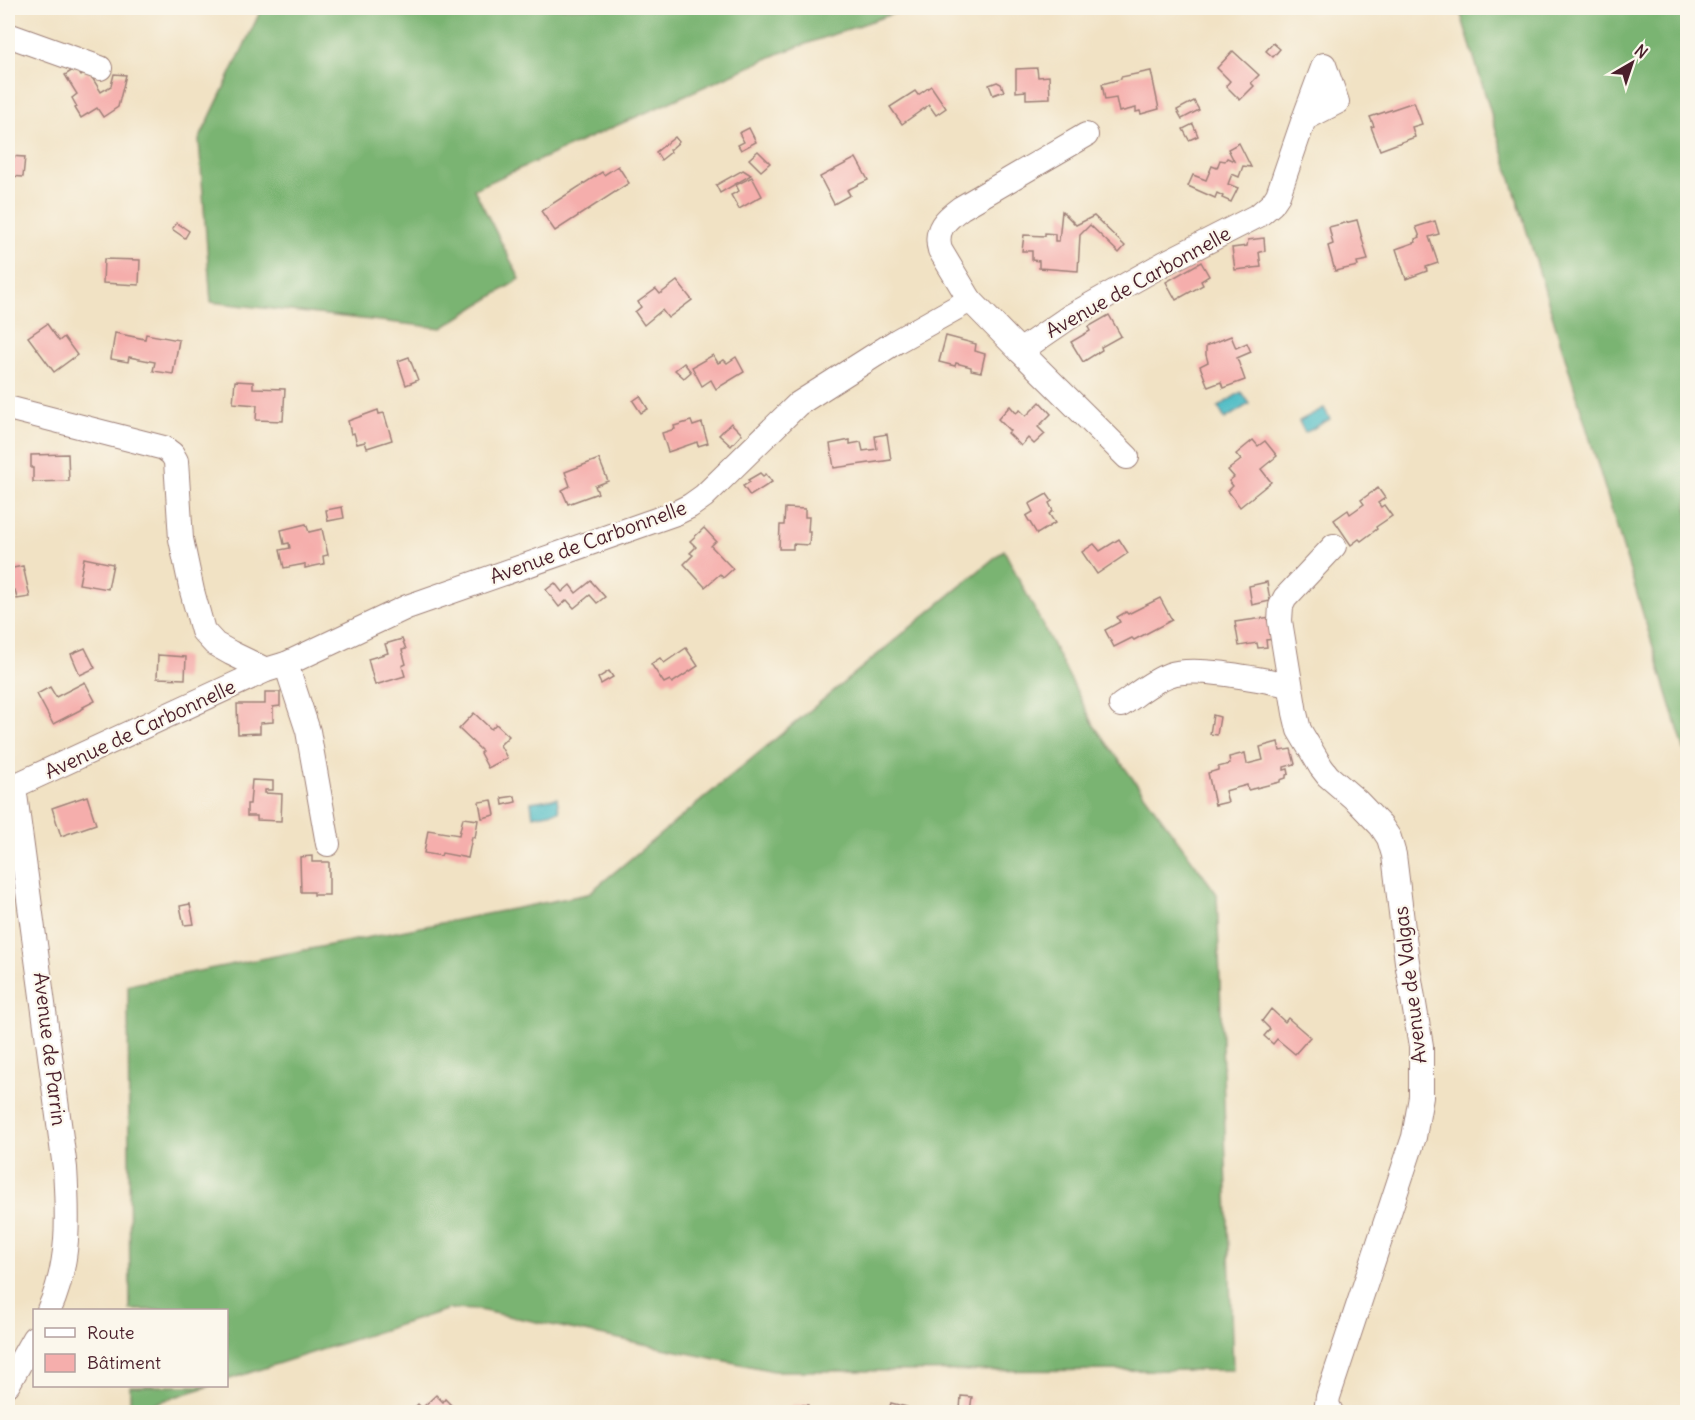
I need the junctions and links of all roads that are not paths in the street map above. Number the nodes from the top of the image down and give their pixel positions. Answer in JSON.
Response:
{"nodes":[{"id":1,"x":8,"y":35,"type":"edge"},
{"id":2,"x":100,"y":69,"type":"dead end"},
{"id":3,"x":1304,"y":118,"type":"dead end"},
{"id":4,"x":1086,"y":135,"type":"dead end"},
{"id":5,"x":970,"y":300,"type":"junction"},
{"id":6,"x":1020,"y":351,"type":"junction"},
{"id":7,"x":8,"y":408,"type":"edge"},
{"id":8,"x":1127,"y":457,"type":"dead end"},
{"id":9,"x":1334,"y":546,"type":"dead end"},
{"id":10,"x":276,"y":667,"type":"junction"},
{"id":11,"x":1290,"y":685,"type":"junction"},
{"id":12,"x":1121,"y":705,"type":"dead end"},
{"id":13,"x":11,"y":788,"type":"edge"},
{"id":14,"x":328,"y":844,"type":"dead end"},
{"id":15,"x":50,"y":1309,"type":"edge"},
{"id":16,"x":33,"y":1340,"type":"edge"},
{"id":17,"x":8,"y":1384,"type":"edge"},
{"id":18,"x":1331,"y":1413,"type":"edge"}],
"edges":[{"from":1,"to":2,"type":"street"},
{"from":3,"to":6,"type":"street","name":"Avenue de Carbonnelle"},
{"from":4,"to":5,"type":"street"},
{"from":5,"to":6,"type":"street"},
{"from":5,"to":10,"type":"street","name":"Avenue de Carbonnelle"},
{"from":6,"to":8,"type":"street"},
{"from":7,"to":10,"type":"street"},
{"from":9,"to":11,"type":"street","name":"Avenue de Valgas"},
{"from":10,"to":13,"type":"street","name":"Avenue de Carbonnelle"},
{"from":10,"to":14,"type":"street"},
{"from":11,"to":12,"type":"street"},
{"from":11,"to":18,"type":"street","name":"Avenue de Valgas"},
{"from":13,"to":15,"type":"street","name":"Avenue de Parrin"},
{"from":16,"to":17,"type":"street"}]}
